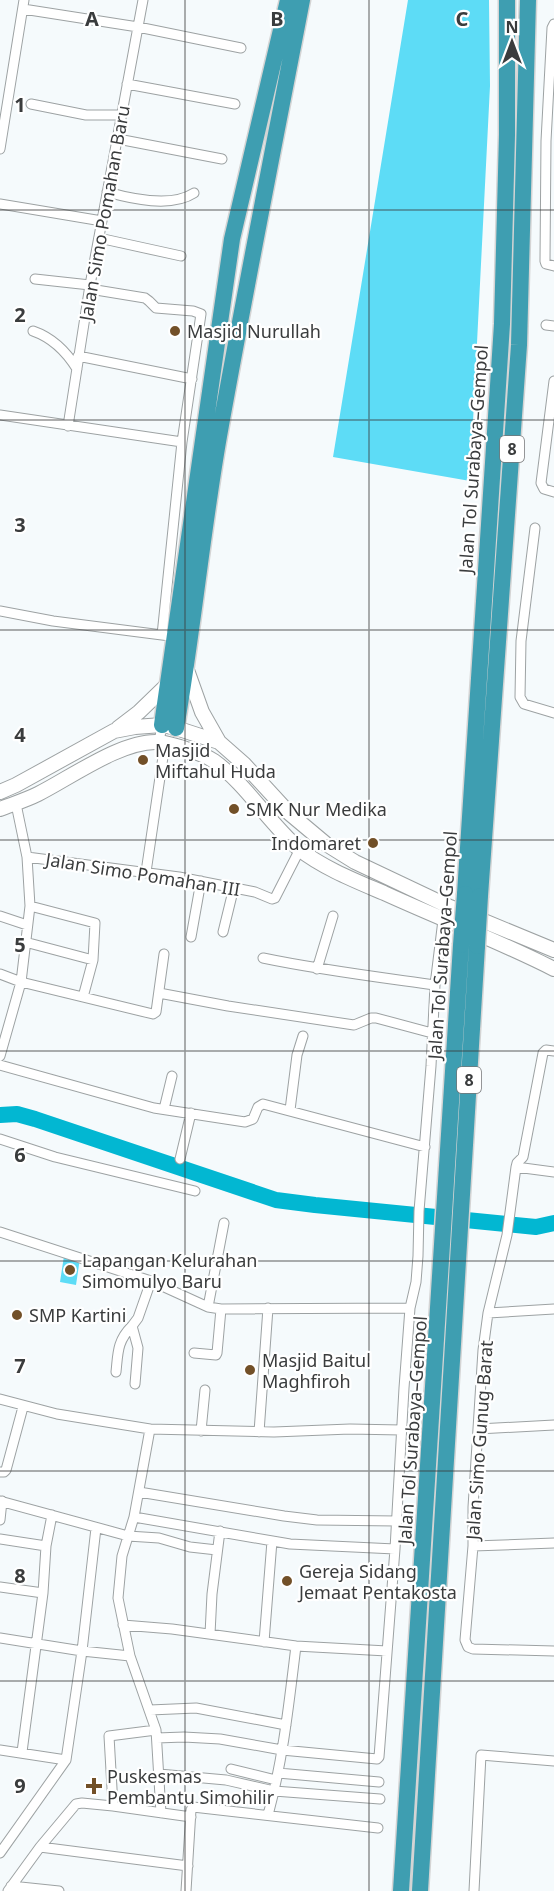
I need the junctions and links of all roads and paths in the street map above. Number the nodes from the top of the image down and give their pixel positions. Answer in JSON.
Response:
{"nodes":[{"id":1,"x":142,"y":0,"type":"edge"},
{"id":2,"x":288,"y":0,"type":"edge"},
{"id":3,"x":302,"y":0,"type":"edge"},
{"id":4,"x":507,"y":0,"type":"edge"},
{"id":5,"x":528,"y":0,"type":"edge"},
{"id":6,"x":24,"y":5,"type":"edge"},
{"id":7,"x":553,"y":24,"type":"edge"},
{"id":8,"x":138,"y":27,"type":"junction"},
{"id":9,"x":241,"y":48,"type":"dead end"},
{"id":10,"x":551,"y":79,"type":"edge"},
{"id":11,"x":127,"y":84,"type":"junction"},
{"id":12,"x":31,"y":104,"type":"dead end"},
{"id":13,"x":235,"y":104,"type":"dead end"},
{"id":14,"x":122,"y":115,"type":"junction"},
{"id":15,"x":118,"y":139,"type":"junction"},
{"id":16,"x":550,"y":141,"type":"edge"},
{"id":17,"x":0,"y":149,"type":"edge"},
{"id":18,"x":222,"y":159,"type":"dead end"},
{"id":19,"x":107,"y":192,"type":"junction"},
{"id":20,"x":194,"y":193,"type":"dead end"},
{"id":21,"x":550,"y":201,"type":"edge"},
{"id":22,"x":0,"y":204,"type":"edge"},
{"id":23,"x":102,"y":221,"type":"junction"},
{"id":24,"x":99,"y":238,"type":"junction"},
{"id":25,"x":181,"y":256,"type":"dead end"},
{"id":26,"x":554,"y":266,"type":"edge"},
{"id":27,"x":35,"y":279,"type":"dead end"},
{"id":28,"x":90,"y":287,"type":"junction"},
{"id":29,"x":33,"y":331,"type":"dead end"},
{"id":30,"x":78,"y":357,"type":"junction"},
{"id":31,"x":77,"y":369,"type":"junction"},
{"id":32,"x":192,"y":379,"type":"junction"},
{"id":33,"x":554,"y":381,"type":"edge"},
{"id":34,"x":0,"y":415,"type":"edge"},
{"id":35,"x":551,"y":416,"type":"edge"},
{"id":36,"x":68,"y":426,"type":"junction"},
{"id":37,"x":211,"y":437,"type":"junction"},
{"id":38,"x":182,"y":442,"type":"junction"},
{"id":39,"x":554,"y":492,"type":"edge"},
{"id":40,"x":535,"y":528,"type":"dead end"},
{"id":41,"x":0,"y":611,"type":"edge"},
{"id":42,"x":176,"y":637,"type":"junction"},
{"id":43,"x":187,"y":670,"type":"junction"},
{"id":44,"x":169,"y":683,"type":"junction"},
{"id":45,"x":554,"y":713,"type":"edge"},
{"id":46,"x":114,"y":731,"type":"junction"},
{"id":47,"x":167,"y":735,"type":"junction"},
{"id":48,"x":219,"y":742,"type":"junction"},
{"id":49,"x":0,"y":792,"type":"edge"},
{"id":50,"x":17,"y":808,"type":"junction"},
{"id":51,"x":0,"y":809,"type":"edge"},
{"id":52,"x":300,"y":849,"type":"junction"},
{"id":53,"x":27,"y":856,"type":"junction"},
{"id":54,"x":146,"y":872,"type":"junction"},
{"id":55,"x":201,"y":881,"type":"junction"},
{"id":56,"x":234,"y":887,"type":"junction"},
{"id":57,"x":473,"y":895,"type":"junction"},
{"id":58,"x":30,"y":906,"type":"junction"},
{"id":59,"x":0,"y":916,"type":"edge"},
{"id":60,"x":333,"y":916,"type":"dead end"},
{"id":61,"x":443,"y":920,"type":"junction"},
{"id":62,"x":27,"y":925,"type":"junction"},
{"id":63,"x":223,"y":932,"type":"dead end"},
{"id":64,"x":190,"y":937,"type":"dead end"},
{"id":65,"x":25,"y":942,"type":"junction"},
{"id":66,"x":554,"y":950,"type":"edge"},
{"id":67,"x":164,"y":954,"type":"dead end"},
{"id":68,"x":263,"y":958,"type":"dead end"},
{"id":69,"x":93,"y":960,"type":"junction"},
{"id":70,"x":317,"y":969,"type":"junction"},
{"id":71,"x":554,"y":969,"type":"edge"},
{"id":72,"x":0,"y":974,"type":"edge"},
{"id":73,"x":21,"y":982,"type":"junction"},
{"id":74,"x":435,"y":985,"type":"junction"},
{"id":75,"x":159,"y":993,"type":"junction"},
{"id":76,"x":83,"y":997,"type":"junction"},
{"id":77,"x":432,"y":1033,"type":"junction"},
{"id":78,"x":303,"y":1036,"type":"dead end"},
{"id":79,"x":554,"y":1051,"type":"edge"},
{"id":80,"x":0,"y":1056,"type":"edge"},
{"id":81,"x":0,"y":1065,"type":"edge"},
{"id":82,"x":172,"y":1076,"type":"dead end"},
{"id":83,"x":165,"y":1109,"type":"junction"},
{"id":84,"x":290,"y":1110,"type":"junction"},
{"id":85,"x":190,"y":1113,"type":"junction"},
{"id":86,"x":0,"y":1139,"type":"edge"},
{"id":87,"x":425,"y":1147,"type":"junction"},
{"id":88,"x":180,"y":1159,"type":"dead end"},
{"id":89,"x":516,"y":1167,"type":"junction"},
{"id":90,"x":554,"y":1172,"type":"edge"},
{"id":91,"x":195,"y":1191,"type":"dead end"},
{"id":92,"x":453,"y":1220,"type":"junction"},
{"id":93,"x":225,"y":1223,"type":"dead end"},
{"id":94,"x":0,"y":1232,"type":"edge"},
{"id":95,"x":151,"y":1281,"type":"junction"},
{"id":96,"x":208,"y":1307,"type":"junction"},
{"id":97,"x":267,"y":1308,"type":"junction"},
{"id":98,"x":410,"y":1308,"type":"junction"},
{"id":99,"x":554,"y":1309,"type":"edge"},
{"id":100,"x":221,"y":1310,"type":"junction"},
{"id":101,"x":488,"y":1313,"type":"junction"},
{"id":102,"x":132,"y":1326,"type":"junction"},
{"id":103,"x":194,"y":1353,"type":"dead end"},
{"id":104,"x":116,"y":1372,"type":"dead end"},
{"id":105,"x":135,"y":1384,"type":"dead end"},
{"id":106,"x":205,"y":1390,"type":"dead end"},
{"id":107,"x":0,"y":1399,"type":"edge"},
{"id":108,"x":23,"y":1407,"type":"junction"},
{"id":109,"x":554,"y":1425,"type":"edge"},
{"id":110,"x":150,"y":1429,"type":"junction"},
{"id":111,"x":478,"y":1429,"type":"junction"},
{"id":112,"x":401,"y":1430,"type":"junction"},
{"id":113,"x":201,"y":1431,"type":"junction"},
{"id":114,"x":259,"y":1432,"type":"junction"},
{"id":115,"x":0,"y":1472,"type":"edge"},
{"id":116,"x":139,"y":1492,"type":"junction"},
{"id":117,"x":1,"y":1501,"type":"edge"},
{"id":118,"x":52,"y":1515,"type":"junction"},
{"id":119,"x":134,"y":1517,"type":"junction"},
{"id":120,"x":0,"y":1520,"type":"edge"},
{"id":121,"x":396,"y":1521,"type":"junction"},
{"id":122,"x":96,"y":1528,"type":"junction"},
{"id":123,"x":220,"y":1531,"type":"junction"},
{"id":124,"x":128,"y":1536,"type":"junction"},
{"id":125,"x":0,"y":1539,"type":"edge"},
{"id":126,"x":272,"y":1541,"type":"junction"},
{"id":127,"x":554,"y":1543,"type":"edge"},
{"id":128,"x":46,"y":1546,"type":"junction"},
{"id":129,"x":472,"y":1546,"type":"junction"},
{"id":130,"x":395,"y":1549,"type":"junction"},
{"id":131,"x":217,"y":1550,"type":"junction"},
{"id":132,"x":0,"y":1587,"type":"edge"},
{"id":133,"x":44,"y":1593,"type":"junction"},
{"id":134,"x":123,"y":1625,"type":"junction"},
{"id":135,"x":210,"y":1634,"type":"junction"},
{"id":136,"x":0,"y":1638,"type":"edge"},
{"id":137,"x":264,"y":1642,"type":"junction"},
{"id":138,"x":37,"y":1644,"type":"junction"},
{"id":139,"x":296,"y":1646,"type":"junction"},
{"id":140,"x":82,"y":1651,"type":"junction"},
{"id":141,"x":387,"y":1651,"type":"junction"},
{"id":142,"x":554,"y":1652,"type":"edge"},
{"id":143,"x":130,"y":1656,"type":"junction"},
{"id":144,"x":150,"y":1710,"type":"junction"},
{"id":145,"x":286,"y":1725,"type":"junction"},
{"id":146,"x":157,"y":1734,"type":"junction"},
{"id":147,"x":0,"y":1750,"type":"edge"},
{"id":148,"x":282,"y":1750,"type":"junction"},
{"id":149,"x":22,"y":1752,"type":"junction"},
{"id":150,"x":66,"y":1760,"type":"junction"},
{"id":151,"x":554,"y":1761,"type":"edge"},
{"id":152,"x":231,"y":1769,"type":"dead end"},
{"id":153,"x":159,"y":1774,"type":"junction"},
{"id":154,"x":276,"y":1781,"type":"junction"},
{"id":155,"x":379,"y":1782,"type":"dead end"},
{"id":156,"x":380,"y":1799,"type":"dead end"},
{"id":157,"x":113,"y":1806,"type":"junction"},
{"id":158,"x":161,"y":1813,"type":"junction"},
{"id":159,"x":267,"y":1815,"type":"junction"},
{"id":160,"x":191,"y":1817,"type":"junction"},
{"id":161,"x":378,"y":1828,"type":"dead end"},
{"id":162,"x":40,"y":1847,"type":"junction"},
{"id":163,"x":0,"y":1853,"type":"edge"},
{"id":164,"x":188,"y":1866,"type":"junction"},
{"id":165,"x":9,"y":1889,"type":"edge"},
{"id":166,"x":59,"y":1891,"type":"edge"},
{"id":167,"x":186,"y":1891,"type":"edge"},
{"id":168,"x":401,"y":1891,"type":"edge"},
{"id":169,"x":420,"y":1891,"type":"edge"},
{"id":170,"x":474,"y":1891,"type":"edge"}],
"edges":[{"from":1,"to":8,"type":"street","name":"Jalan Simo Pomahan Baru"},
{"from":2,"to":37,"type":"highway"},
{"from":3,"to":37,"type":"highway"},
{"from":4,"to":57,"type":"highway","name":"Jalan Tol Surabaya–Gempol","number":"8"},
{"from":5,"to":57,"type":"highway","name":"Jalan Tol Surabaya–Gempol","number":"8"},
{"from":6,"to":8,"type":"street"},
{"from":6,"to":17,"type":"street"},
{"from":7,"to":10,"type":"street"},
{"from":8,"to":9,"type":"street"},
{"from":8,"to":11,"type":"street","name":"Jalan Simo Pomahan Baru"},
{"from":10,"to":16,"type":"street"},
{"from":11,"to":13,"type":"street"},
{"from":11,"to":14,"type":"street","name":"Jalan Simo Pomahan Baru"},
{"from":12,"to":14,"type":"street"},
{"from":14,"to":15,"type":"street","name":"Jalan Simo Pomahan Baru"},
{"from":15,"to":18,"type":"street"},
{"from":15,"to":19,"type":"street","name":"Jalan Simo Pomahan Baru"},
{"from":16,"to":21,"type":"street"},
{"from":19,"to":20,"type":"street"},
{"from":19,"to":23,"type":"street","name":"Jalan Simo Pomahan Baru"},
{"from":21,"to":26,"type":"street"},
{"from":22,"to":23,"type":"street"},
{"from":23,"to":24,"type":"street","name":"Jalan Simo Pomahan Baru"},
{"from":24,"to":25,"type":"street"},
{"from":24,"to":28,"type":"street","name":"Jalan Simo Pomahan Baru"},
{"from":27,"to":28,"type":"street"},
{"from":28,"to":30,"type":"street","name":"Jalan Simo Pomahan Baru"},
{"from":28,"to":32,"type":"street"},
{"from":29,"to":31,"type":"street"},
{"from":30,"to":31,"type":"street","name":"Jalan Simo Pomahan Baru"},
{"from":30,"to":32,"type":"street"},
{"from":31,"to":36,"type":"street","name":"Jalan Simo Pomahan Baru"},
{"from":32,"to":38,"type":"street"},
{"from":33,"to":35,"type":"street"},
{"from":34,"to":36,"type":"street"},
{"from":35,"to":39,"type":"street"},
{"from":36,"to":38,"type":"street"},
{"from":37,"to":42,"type":"highway"},
{"from":38,"to":42,"type":"street"},
{"from":40,"to":45,"type":"street"},
{"from":41,"to":42,"type":"street"},
{"from":42,"to":43,"type":"highway"},
{"from":42,"to":44,"type":"highway"},
{"from":43,"to":47,"type":"highway"},
{"from":43,"to":48,"type":"main road"},
{"from":44,"to":46,"type":"main road"},
{"from":44,"to":47,"type":"highway"},
{"from":46,"to":47,"type":"main road"},
{"from":46,"to":49,"type":"main road"},
{"from":47,"to":48,"type":"main road"},
{"from":47,"to":50,"type":"main road"},
{"from":47,"to":52,"type":"main road"},
{"from":47,"to":54,"type":"street"},
{"from":48,"to":66,"type":"main road"},
{"from":50,"to":51,"type":"main road"},
{"from":50,"to":53,"type":"street"},
{"from":52,"to":56,"type":"street","name":"Jalan Simo Pomahan III"},
{"from":52,"to":61,"type":"main road"},
{"from":53,"to":54,"type":"street","name":"Jalan Simo Pomahan III"},
{"from":53,"to":58,"type":"street"},
{"from":54,"to":55,"type":"street","name":"Jalan Simo Pomahan III"},
{"from":55,"to":56,"type":"street","name":"Jalan Simo Pomahan III"},
{"from":55,"to":64,"type":"street"},
{"from":56,"to":63,"type":"street"},
{"from":57,"to":92,"type":"highway","name":"Jalan Tol Surabaya–Gempol","number":"8","bridge":true},
{"from":58,"to":62,"type":"street"},
{"from":58,"to":69,"type":"street"},
{"from":59,"to":62,"type":"street"},
{"from":60,"to":70,"type":"street"},
{"from":61,"to":71,"type":"main road"},
{"from":61,"to":74,"type":"street"},
{"from":62,"to":65,"type":"street"},
{"from":65,"to":69,"type":"street"},
{"from":65,"to":73,"type":"street"},
{"from":67,"to":75,"type":"street"},
{"from":68,"to":70,"type":"street"},
{"from":69,"to":76,"type":"street"},
{"from":70,"to":74,"type":"street"},
{"from":72,"to":73,"type":"street"},
{"from":73,"to":76,"type":"street"},
{"from":73,"to":80,"type":"street"},
{"from":74,"to":77,"type":"street"},
{"from":75,"to":76,"type":"street"},
{"from":75,"to":77,"type":"street"},
{"from":77,"to":87,"type":"street"},
{"from":78,"to":84,"type":"street"},
{"from":79,"to":89,"type":"street","name":"Jalan Simo Gunug Barat"},
{"from":81,"to":83,"type":"street"},
{"from":82,"to":83,"type":"street"},
{"from":83,"to":85,"type":"street"},
{"from":84,"to":85,"type":"street"},
{"from":84,"to":87,"type":"street"},
{"from":85,"to":88,"type":"street"},
{"from":86,"to":91,"type":"street"},
{"from":87,"to":98,"type":"street"},
{"from":89,"to":90,"type":"street"},
{"from":89,"to":101,"type":"street","name":"Jalan Simo Gunug Barat"},
{"from":92,"to":168,"type":"highway","name":"Jalan Tol Surabaya–Gempol","number":"8"},
{"from":92,"to":169,"type":"highway","name":"Jalan Tol Surabaya–Gempol","number":"8"},
{"from":93,"to":96,"type":"street"},
{"from":94,"to":95,"type":"street"},
{"from":95,"to":96,"type":"street"},
{"from":95,"to":102,"type":"street"},
{"from":96,"to":100,"type":"street"},
{"from":97,"to":98,"type":"street"},
{"from":97,"to":100,"type":"street"},
{"from":97,"to":114,"type":"street"},
{"from":98,"to":112,"type":"street"},
{"from":99,"to":101,"type":"street"},
{"from":100,"to":103,"type":"street"},
{"from":101,"to":111,"type":"street","name":"Jalan Simo Gunug Barat"},
{"from":102,"to":104,"type":"street"},
{"from":102,"to":105,"type":"street"},
{"from":106,"to":113,"type":"street"},
{"from":107,"to":108,"type":"street"},
{"from":108,"to":110,"type":"street"},
{"from":108,"to":115,"type":"street"},
{"from":109,"to":111,"type":"street"},
{"from":110,"to":113,"type":"street"},
{"from":110,"to":116,"type":"street"},
{"from":111,"to":129,"type":"street","name":"Jalan Simo Gunug Barat"},
{"from":112,"to":114,"type":"street"},
{"from":112,"to":121,"type":"street"},
{"from":113,"to":114,"type":"street"},
{"from":116,"to":119,"type":"street"},
{"from":116,"to":121,"type":"street"},
{"from":117,"to":118,"type":"street"},
{"from":117,"to":120,"type":"street"},
{"from":118,"to":122,"type":"street"},
{"from":118,"to":128,"type":"street"},
{"from":119,"to":123,"type":"street"},
{"from":119,"to":124,"type":"street"},
{"from":121,"to":130,"type":"street"},
{"from":122,"to":124,"type":"street"},
{"from":122,"to":140,"type":"street"},
{"from":123,"to":126,"type":"street"},
{"from":123,"to":131,"type":"street"},
{"from":124,"to":131,"type":"street"},
{"from":124,"to":134,"type":"street"},
{"from":125,"to":128,"type":"street"},
{"from":126,"to":130,"type":"street"},
{"from":126,"to":137,"type":"street"},
{"from":127,"to":129,"type":"street"},
{"from":128,"to":133,"type":"street"},
{"from":129,"to":142,"type":"street","name":"Jalan Simo Gunug Barat"},
{"from":130,"to":141,"type":"street"},
{"from":131,"to":135,"type":"street"},
{"from":132,"to":133,"type":"street"},
{"from":133,"to":138,"type":"street"},
{"from":134,"to":135,"type":"street"},
{"from":134,"to":143,"type":"street"},
{"from":135,"to":137,"type":"street"},
{"from":136,"to":138,"type":"street"},
{"from":137,"to":139,"type":"street"},
{"from":138,"to":140,"type":"street"},
{"from":138,"to":149,"type":"street"},
{"from":139,"to":141,"type":"street"},
{"from":139,"to":145,"type":"street"},
{"from":140,"to":143,"type":"street"},
{"from":140,"to":150,"type":"street"},
{"from":141,"to":148,"type":"street"},
{"from":143,"to":144,"type":"street"},
{"from":144,"to":145,"type":"street"},
{"from":144,"to":146,"type":"street"},
{"from":145,"to":148,"type":"street"},
{"from":146,"to":148,"type":"street"},
{"from":146,"to":153,"type":"street"},
{"from":146,"to":157,"type":"street"},
{"from":147,"to":149,"type":"street"},
{"from":148,"to":154,"type":"street"},
{"from":149,"to":150,"type":"street"},
{"from":150,"to":163,"type":"street"},
{"from":151,"to":170,"type":"street"},
{"from":152,"to":154,"type":"street"},
{"from":153,"to":154,"type":"street"},
{"from":153,"to":158,"type":"street"},
{"from":154,"to":155,"type":"street"},
{"from":154,"to":156,"type":"street"},
{"from":154,"to":159,"type":"street"},
{"from":157,"to":158,"type":"street"},
{"from":157,"to":162,"type":"street"},
{"from":158,"to":160,"type":"street"},
{"from":159,"to":160,"type":"street"},
{"from":159,"to":161,"type":"street"},
{"from":160,"to":164,"type":"street"},
{"from":162,"to":164,"type":"street"},
{"from":162,"to":165,"type":"street"},
{"from":164,"to":167,"type":"street"},
{"from":165,"to":166,"type":"street"}]}
